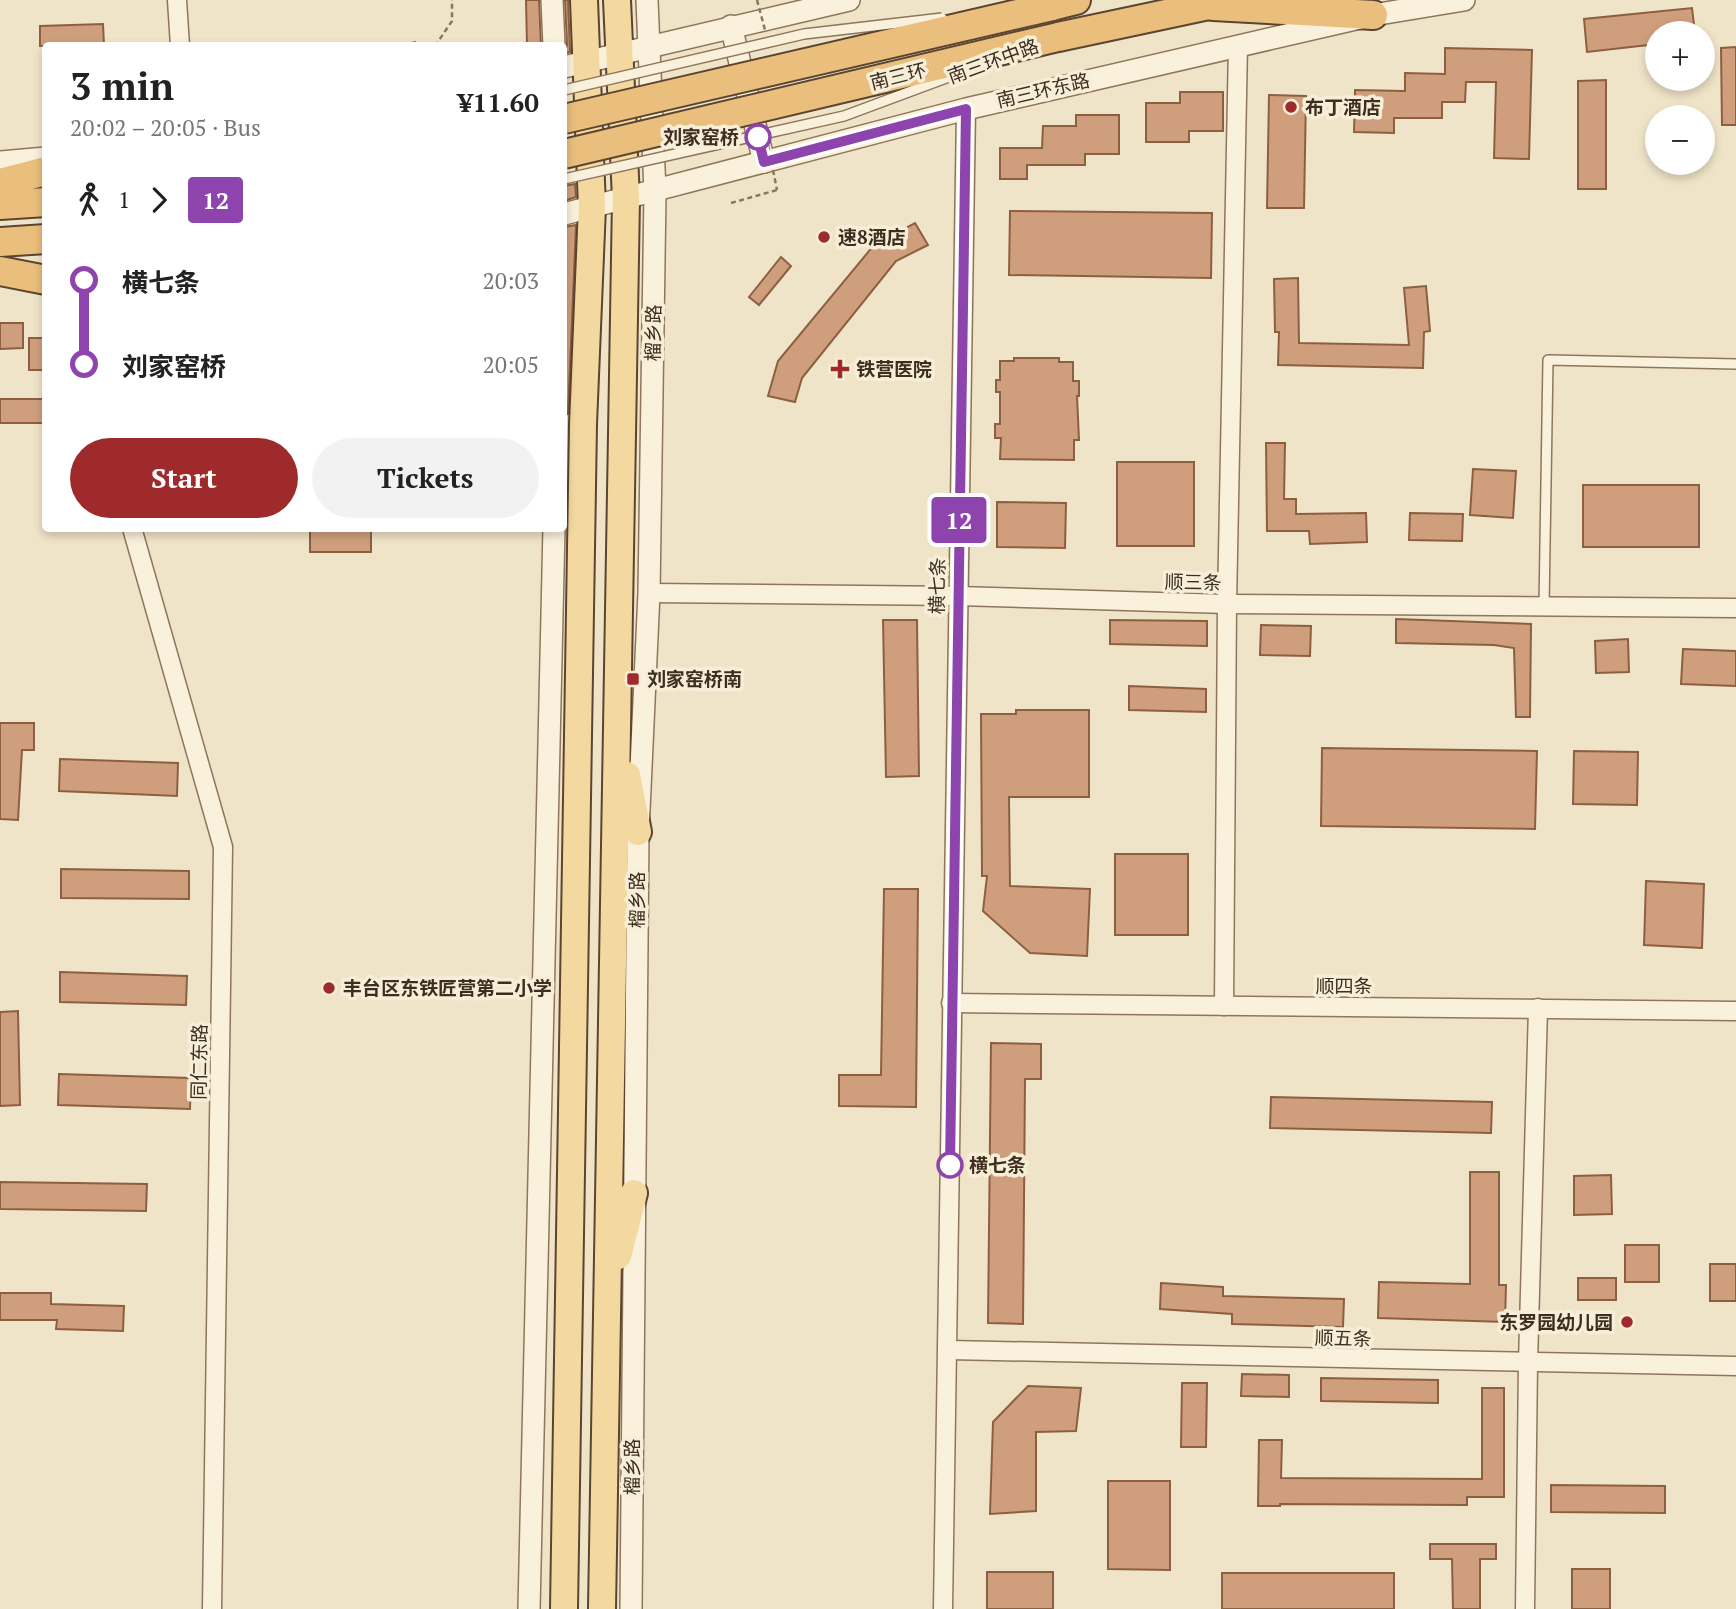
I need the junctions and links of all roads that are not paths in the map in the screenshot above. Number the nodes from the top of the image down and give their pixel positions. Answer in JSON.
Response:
{"nodes":[{"id":1,"x":177,"y":0,"type":"edge"},
{"id":2,"x":552,"y":0,"type":"edge"},
{"id":3,"x":584,"y":0,"type":"edge"},
{"id":4,"x":617,"y":0,"type":"edge"},
{"id":5,"x":647,"y":0,"type":"edge"},
{"id":6,"x":849,"y":0,"type":"edge"},
{"id":7,"x":1464,"y":0,"type":"edge"},
{"id":8,"x":1064,"y":3,"type":"edge"},
{"id":9,"x":1219,"y":3,"type":"edge"},
{"id":10,"x":1373,"y":15,"type":"junction"},
{"id":11,"x":731,"y":26,"type":"junction"},
{"id":12,"x":1058,"y":37,"type":"junction"},
{"id":13,"x":180,"y":42,"type":"edge"},
{"id":14,"x":554,"y":42,"type":"edge"},
{"id":15,"x":1238,"y":45,"type":"junction"},
{"id":16,"x":649,"y":46,"type":"junction"},
{"id":17,"x":619,"y":53,"type":"junction"},
{"id":18,"x":575,"y":64,"type":"edge"},
{"id":19,"x":567,"y":89,"type":"edge"},
{"id":20,"x":966,"y":109,"type":"junction"},
{"id":21,"x":567,"y":119,"type":"edge"},
{"id":22,"x":567,"y":153,"type":"edge"},
{"id":23,"x":42,"y":158,"type":"edge"},
{"id":24,"x":0,"y":162,"type":"edge"},
{"id":25,"x":764,"y":162,"type":"junction"},
{"id":26,"x":42,"y":172,"type":"edge"},
{"id":27,"x":567,"y":177,"type":"edge"},
{"id":28,"x":0,"y":183,"type":"edge"},
{"id":29,"x":655,"y":191,"type":"junction"},
{"id":30,"x":626,"y":199,"type":"junction"},
{"id":31,"x":42,"y":202,"type":"edge"},
{"id":32,"x":0,"y":205,"type":"edge"},
{"id":33,"x":592,"y":207,"type":"junction"},
{"id":34,"x":567,"y":213,"type":"edge"},
{"id":35,"x":42,"y":239,"type":"edge"},
{"id":36,"x":0,"y":242,"type":"edge"},
{"id":37,"x":0,"y":271,"type":"edge"},
{"id":38,"x":42,"y":281,"type":"edge"},
{"id":39,"x":42,"y":282,"type":"edge"},
{"id":40,"x":0,"y":284,"type":"edge"},
{"id":41,"x":1736,"y":364,"type":"edge"},
{"id":42,"x":133,"y":532,"type":"edge"},
{"id":43,"x":554,"y":532,"type":"edge"},
{"id":44,"x":649,"y":593,"type":"junction"},
{"id":45,"x":958,"y":596,"type":"junction"},
{"id":46,"x":1227,"y":604,"type":"junction"},
{"id":47,"x":1545,"y":606,"type":"junction"},
{"id":48,"x":1736,"y":608,"type":"edge"},
{"id":49,"x":617,"y":720,"type":"junction"},
{"id":50,"x":638,"y":832,"type":"junction"},
{"id":51,"x":951,"y":1003,"type":"junction"},
{"id":52,"x":1224,"y":1006,"type":"junction"},
{"id":53,"x":1538,"y":1008,"type":"junction"},
{"id":54,"x":1736,"y":1011,"type":"edge"},
{"id":55,"x":634,"y":1193,"type":"junction"},
{"id":56,"x":607,"y":1298,"type":"junction"},
{"id":57,"x":949,"y":1350,"type":"junction"},
{"id":58,"x":1528,"y":1363,"type":"junction"},
{"id":59,"x":1736,"y":1366,"type":"edge"},
{"id":60,"x":212,"y":1609,"type":"edge"},
{"id":61,"x":529,"y":1609,"type":"edge"},
{"id":62,"x":564,"y":1609,"type":"edge"},
{"id":63,"x":602,"y":1609,"type":"edge"},
{"id":64,"x":631,"y":1609,"type":"edge"},
{"id":65,"x":943,"y":1609,"type":"edge"},
{"id":66,"x":1525,"y":1609,"type":"edge"}],
"edges":[{"from":1,"to":13,"type":"street"},
{"from":2,"to":14,"type":"street"},
{"from":3,"to":18,"type":"main road"},
{"from":4,"to":17,"type":"main road","name":"榴乡路"},
{"from":5,"to":16,"type":"street","name":"榴乡路"},
{"from":6,"to":11,"type":"street"},
{"from":7,"to":10,"type":"street","name":"南三环东路"},
{"from":8,"to":19,"type":"lane","name":"南三环中路","bridge":true},
{"from":8,"to":21,"type":"highway","name":"南三环","bridge":true},
{"from":9,"to":10,"type":"highway","name":"南三环"},
{"from":9,"to":12,"type":"highway","name":"南三环"},
{"from":10,"to":15,"type":"street","name":"南三环东路"},
{"from":11,"to":16,"type":"street"},
{"from":11,"to":25,"type":"street"},
{"from":12,"to":22,"type":"highway","name":"南三环","bridge":true},
{"from":12,"to":27,"type":"lane","name":"南三环中路","bridge":true},
{"from":15,"to":20,"type":"street","name":"南三环东路"},
{"from":15,"to":46,"type":"street"},
{"from":16,"to":17,"type":"street"},
{"from":16,"to":29,"type":"street","name":"榴乡路"},
{"from":17,"to":18,"type":"street"},
{"from":17,"to":30,"type":"main road","name":"榴乡路"},
{"from":18,"to":33,"type":"main road"},
{"from":20,"to":25,"type":"street","name":"南三环东路"},
{"from":20,"to":45,"type":"street","name":"横七条"},
{"from":23,"to":24,"type":"street"},
{"from":25,"to":29,"type":"street","name":"南三环东路"},
{"from":26,"to":28,"type":"highway"},
{"from":29,"to":30,"type":"street","name":"南三环东路"},
{"from":29,"to":44,"type":"street","name":"榴乡路"},
{"from":30,"to":33,"type":"street","name":"南三环东路"},
{"from":30,"to":49,"type":"main road","name":"榴乡路"},
{"from":31,"to":32,"type":"highway"},
{"from":33,"to":34,"type":"street"},
{"from":33,"to":62,"type":"main road"},
{"from":35,"to":36,"type":"highway"},
{"from":37,"to":38,"type":"highway"},
{"from":39,"to":40,"type":"street"},
{"from":41,"to":47,"type":"lane"},
{"from":42,"to":60,"type":"street","name":"同仁东路"},
{"from":43,"to":61,"type":"street"},
{"from":44,"to":45,"type":"street","name":"顺三条"},
{"from":44,"to":50,"type":"street","name":"榴乡路"},
{"from":45,"to":46,"type":"street","name":"顺三条"},
{"from":45,"to":51,"type":"street","name":"横七条"},
{"from":46,"to":47,"type":"street","name":"顺三条"},
{"from":46,"to":52,"type":"street"},
{"from":47,"to":48,"type":"street","name":"顺三条"},
{"from":49,"to":50,"type":"main road"},
{"from":49,"to":56,"type":"main road","name":"榴乡路"},
{"from":50,"to":55,"type":"street","name":"榴乡路"},
{"from":51,"to":52,"type":"street","name":"顺四条"},
{"from":51,"to":57,"type":"street","name":"横七条"},
{"from":52,"to":53,"type":"street","name":"顺四条"},
{"from":53,"to":54,"type":"street","name":"顺四条"},
{"from":53,"to":58,"type":"street"},
{"from":55,"to":56,"type":"main road"},
{"from":55,"to":64,"type":"street","name":"榴乡路"},
{"from":56,"to":63,"type":"main road","name":"榴乡路"},
{"from":57,"to":58,"type":"street","name":"顺五条"},
{"from":57,"to":65,"type":"street","name":"横七条"},
{"from":58,"to":59,"type":"street","name":"顺五条"},
{"from":58,"to":66,"type":"street"}]}
